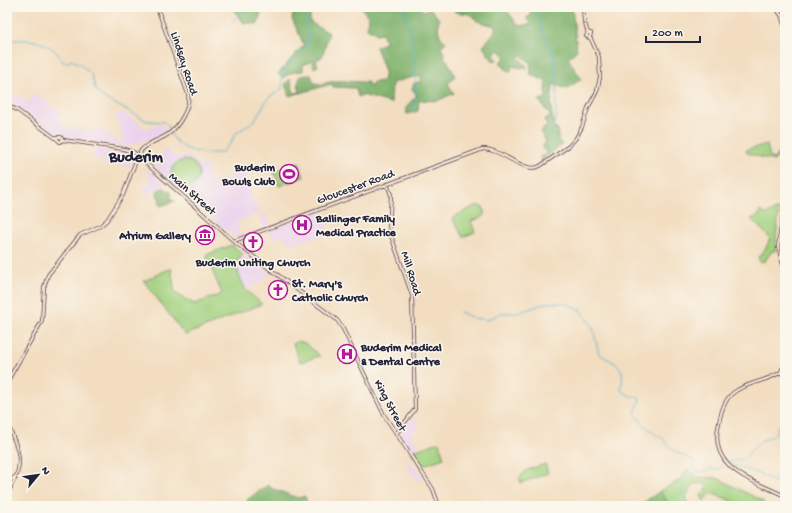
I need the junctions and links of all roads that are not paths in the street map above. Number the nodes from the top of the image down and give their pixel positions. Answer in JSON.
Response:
{"nodes":[{"id":1,"x":157,"y":7,"type":"edge"},
{"id":2,"x":583,"y":7,"type":"edge"},
{"id":3,"x":775,"y":7,"type":"edge"},
{"id":4,"x":785,"y":27,"type":"edge"},
{"id":5,"x":7,"y":105,"type":"edge"},
{"id":6,"x":140,"y":152,"type":"junction"},
{"id":7,"x":135,"y":153,"type":"junction"},
{"id":8,"x":141,"y":157,"type":"junction"},
{"id":9,"x":137,"y":158,"type":"junction"},
{"id":10,"x":387,"y":184,"type":"junction"},
{"id":11,"x":785,"y":200,"type":"edge"},
{"id":12,"x":234,"y":241,"type":"junction"},
{"id":13,"x":785,"y":272,"type":"edge"},
{"id":14,"x":785,"y":371,"type":"edge"},
{"id":15,"x":7,"y":382,"type":"edge"},
{"id":16,"x":7,"y":423,"type":"edge"},
{"id":17,"x":396,"y":434,"type":"junction"},
{"id":18,"x":17,"y":474,"type":"junction"},
{"id":19,"x":7,"y":483,"type":"edge"},
{"id":20,"x":11,"y":486,"type":"junction"},
{"id":21,"x":7,"y":494,"type":"edge"},
{"id":22,"x":785,"y":496,"type":"edge"},
{"id":23,"x":439,"y":506,"type":"edge"}],
"edges":[{"from":1,"to":6,"type":"main road","name":"Lindsay Road"},
{"from":2,"to":10,"type":"main road","name":"Gloucester Road"},
{"from":3,"to":4,"type":"main road"},
{"from":5,"to":7,"type":"main road"},
{"from":6,"to":7,"type":"main road"},
{"from":6,"to":8,"type":"main road"},
{"from":7,"to":9,"type":"main road"},
{"from":8,"to":9,"type":"main road"},
{"from":8,"to":12,"type":"main road","name":"Main Street"},
{"from":9,"to":15,"type":"main road"},
{"from":10,"to":12,"type":"main road","name":"Gloucester Road"},
{"from":10,"to":17,"type":"main road","name":"Mill Road"},
{"from":11,"to":13,"type":"main road"},
{"from":12,"to":17,"type":"main road","name":"King Street"},
{"from":14,"to":22,"type":"main road"},
{"from":16,"to":18,"type":"main road"},
{"from":17,"to":23,"type":"main road","name":"King Street"},
{"from":18,"to":19,"type":"main road"},
{"from":18,"to":20,"type":"main road"},
{"from":19,"to":20,"type":"main road"},
{"from":20,"to":21,"type":"main road"}]}
